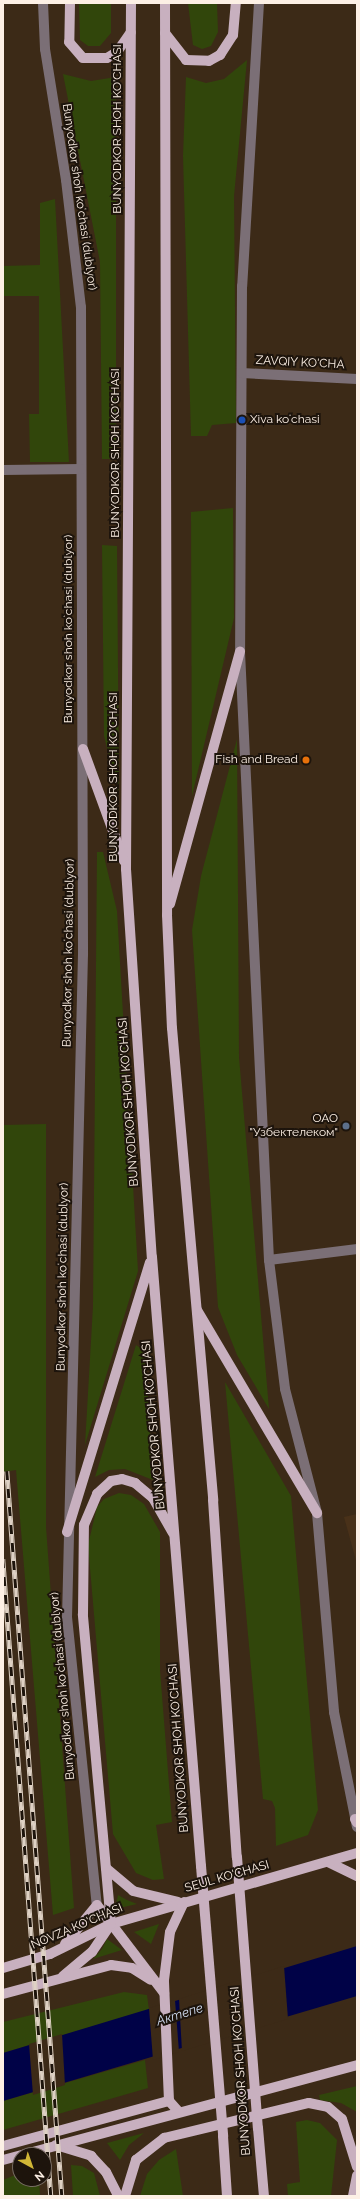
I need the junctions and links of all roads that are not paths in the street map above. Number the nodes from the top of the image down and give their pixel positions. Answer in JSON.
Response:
{"nodes":[{"id":1,"x":43,"y":3,"type":"edge"},
{"id":2,"x":70,"y":3,"type":"edge"},
{"id":3,"x":131,"y":3,"type":"edge"},
{"id":4,"x":165,"y":3,"type":"edge"},
{"id":5,"x":236,"y":3,"type":"edge"},
{"id":6,"x":259,"y":3,"type":"edge"},
{"id":7,"x":131,"y":32,"type":"junction"},
{"id":8,"x":165,"y":32,"type":"junction"},
{"id":9,"x":242,"y":373,"type":"junction"},
{"id":10,"x":357,"y":379,"type":"edge"},
{"id":11,"x":81,"y":469,"type":"junction"},
{"id":12,"x":3,"y":470,"type":"edge"},
{"id":13,"x":240,"y":652,"type":"junction"},
{"id":14,"x":83,"y":749,"type":"junction"},
{"id":15,"x":126,"y":869,"type":"junction"},
{"id":16,"x":167,"y":916,"type":"junction"},
{"id":17,"x":357,"y":1249,"type":"edge"},
{"id":18,"x":152,"y":1257,"type":"junction"},
{"id":19,"x":269,"y":1260,"type":"junction"},
{"id":20,"x":195,"y":1307,"type":"junction"},
{"id":21,"x":317,"y":1513,"type":"junction"},
{"id":22,"x":67,"y":1532,"type":"junction"},
{"id":23,"x":177,"y":1540,"type":"junction"},
{"id":24,"x":356,"y":1823,"type":"edge"},
{"id":25,"x":357,"y":1853,"type":"edge"},
{"id":26,"x":328,"y":1862,"type":"junction"},
{"id":27,"x":106,"y":1868,"type":"junction"},
{"id":28,"x":357,"y":1876,"type":"edge"},
{"id":29,"x":184,"y":1902,"type":"junction"},
{"id":30,"x":97,"y":1905,"type":"junction"},
{"id":31,"x":111,"y":1924,"type":"junction"},
{"id":32,"x":50,"y":1954,"type":"junction"},
{"id":33,"x":3,"y":1968,"type":"edge"},
{"id":34,"x":63,"y":1976,"type":"junction"},
{"id":35,"x":164,"y":1993,"type":"junction"},
{"id":36,"x":3,"y":1994,"type":"edge"},
{"id":37,"x":357,"y":2065,"type":"edge"},
{"id":38,"x":169,"y":2101,"type":"junction"},
{"id":39,"x":179,"y":2112,"type":"junction"},
{"id":40,"x":52,"y":2144,"type":"junction"},
{"id":41,"x":3,"y":2146,"type":"edge"},
{"id":42,"x":3,"y":2160,"type":"edge"},
{"id":43,"x":357,"y":2167,"type":"edge"},
{"id":44,"x":357,"y":2176,"type":"edge"},
{"id":45,"x":118,"y":2196,"type":"edge"},
{"id":46,"x":125,"y":2196,"type":"edge"},
{"id":47,"x":227,"y":2196,"type":"edge"},
{"id":48,"x":264,"y":2196,"type":"edge"},
{"id":49,"x":354,"y":2196,"type":"edge"}],
"edges":[{"from":1,"to":11,"type":"street","name":"Bunyodkor shoh koʻchasi (dublyor)"},
{"from":2,"to":7,"type":"main road"},
{"from":3,"to":7,"type":"main road","name":"BUNYODKOR SHOH KO'CHASI"},
{"from":4,"to":8,"type":"main road","name":"BUNYODKOR SHOH KO'CHASI"},
{"from":5,"to":8,"type":"main road"},
{"from":6,"to":9,"type":"street"},
{"from":7,"to":15,"type":"main road","name":"BUNYODKOR SHOH KO'CHASI"},
{"from":8,"to":16,"type":"main road","name":"BUNYODKOR SHOH KO'CHASI"},
{"from":9,"to":10,"type":"street","name":"ZAVQIY KO'CHA"},
{"from":9,"to":13,"type":"street"},
{"from":11,"to":12,"type":"street"},
{"from":11,"to":14,"type":"street","name":"Bunyodkor shoh koʻchasi (dublyor)"},
{"from":13,"to":16,"type":"main road"},
{"from":13,"to":19,"type":"street"},
{"from":14,"to":15,"type":"main road"},
{"from":14,"to":22,"type":"street","name":"Bunyodkor shoh koʻchasi (dublyor)"},
{"from":15,"to":18,"type":"main road","name":"BUNYODKOR SHOH KO'CHASI"},
{"from":16,"to":20,"type":"main road","name":"BUNYODKOR SHOH KO'CHASI"},
{"from":17,"to":19,"type":"street"},
{"from":18,"to":22,"type":"main road"},
{"from":18,"to":23,"type":"main road","name":"BUNYODKOR SHOH KO'CHASI"},
{"from":19,"to":21,"type":"street"},
{"from":20,"to":21,"type":"main road"},
{"from":20,"to":48,"type":"main road","name":"BUNYODKOR SHOH KO'CHASI","bridge":true},
{"from":21,"to":24,"type":"street"},
{"from":22,"to":30,"type":"street","name":"Bunyodkor shoh koʻchasi (dublyor)"},
{"from":23,"to":27,"type":"main road"},
{"from":23,"to":47,"type":"main road","name":"BUNYODKOR SHOH KO'CHASI","bridge":true},
{"from":25,"to":26,"type":"main road","name":"SEUL KO'CHASI"},
{"from":26,"to":28,"type":"main road"},
{"from":26,"to":29,"type":"main road","name":"SEUL KO'CHASI"},
{"from":27,"to":29,"type":"main road"},
{"from":27,"to":31,"type":"main road"},
{"from":29,"to":31,"type":"main road","name":"NOVZA KO'CHASI"},
{"from":29,"to":35,"type":"main road","name":"SEUL KO'CHASI"},
{"from":30,"to":31,"type":"main road"},
{"from":30,"to":32,"type":"main road"},
{"from":31,"to":32,"type":"main road","name":"NOVZA KO'CHASI"},
{"from":31,"to":34,"type":"main road"},
{"from":31,"to":35,"type":"main road"},
{"from":32,"to":33,"type":"main road","name":"NOVZA KO'CHASI"},
{"from":34,"to":35,"type":"main road"},
{"from":34,"to":36,"type":"main road"},
{"from":35,"to":38,"type":"main road","name":"SEUL KO'CHASI"},
{"from":37,"to":39,"type":"main road"},
{"from":38,"to":39,"type":"main road"},
{"from":38,"to":41,"type":"main road"},
{"from":39,"to":40,"type":"main road"},
{"from":40,"to":42,"type":"main road"},
{"from":40,"to":45,"type":"main road"},
{"from":43,"to":46,"type":"main road"},
{"from":44,"to":49,"type":"main road"}]}
